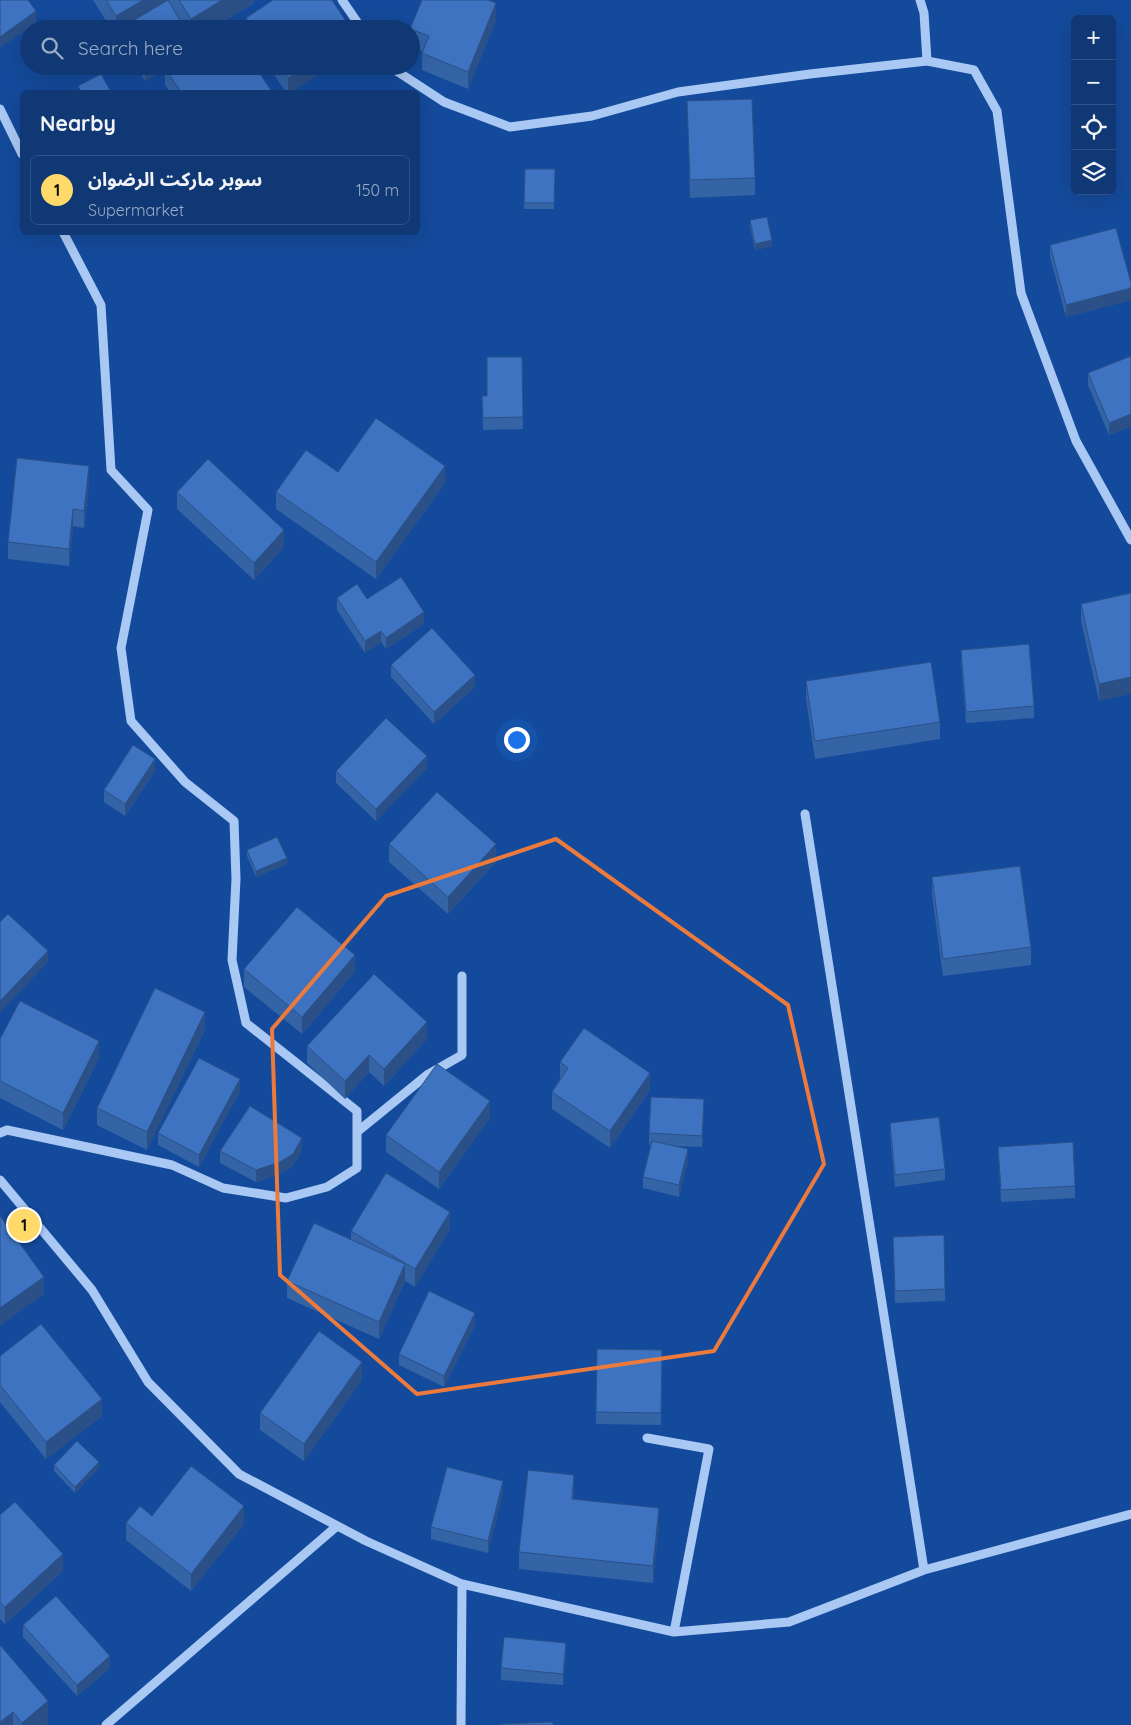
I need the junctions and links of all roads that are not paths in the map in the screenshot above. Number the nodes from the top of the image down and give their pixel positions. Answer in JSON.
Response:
{"nodes":[{"id":1,"x":342,"y":0,"type":"edge"},
{"id":2,"x":920,"y":0,"type":"edge"},
{"id":3,"x":356,"y":20,"type":"edge"},
{"id":4,"x":927,"y":61,"type":"junction"},
{"id":5,"x":403,"y":75,"type":"edge"},
{"id":6,"x":0,"y":109,"type":"edge"},
{"id":7,"x":20,"y":150,"type":"edge"},
{"id":8,"x":65,"y":235,"type":"edge"},
{"id":9,"x":1131,"y":540,"type":"edge"},
{"id":10,"x":805,"y":814,"type":"dead end"},
{"id":11,"x":462,"y":976,"type":"dead end"},
{"id":12,"x":357,"y":1132,"type":"junction"},
{"id":13,"x":0,"y":1133,"type":"edge"},
{"id":14,"x":0,"y":1180,"type":"edge"},
{"id":15,"x":647,"y":1438,"type":"dead end"},
{"id":16,"x":1131,"y":1514,"type":"edge"},
{"id":17,"x":337,"y":1526,"type":"junction"},
{"id":18,"x":924,"y":1570,"type":"junction"},
{"id":19,"x":462,"y":1584,"type":"junction"},
{"id":20,"x":674,"y":1632,"type":"junction"},
{"id":21,"x":106,"y":1725,"type":"edge"},
{"id":22,"x":461,"y":1725,"type":"edge"}],
"edges":[{"from":1,"to":3,"type":"street"},
{"from":2,"to":4,"type":"street"},
{"from":4,"to":5,"type":"street"},
{"from":4,"to":9,"type":"street"},
{"from":6,"to":7,"type":"street"},
{"from":8,"to":12,"type":"street"},
{"from":10,"to":18,"type":"street"},
{"from":11,"to":12,"type":"street"},
{"from":12,"to":13,"type":"street"},
{"from":14,"to":17,"type":"street"},
{"from":15,"to":20,"type":"street"},
{"from":16,"to":18,"type":"street"},
{"from":17,"to":19,"type":"street"},
{"from":17,"to":21,"type":"street"},
{"from":18,"to":20,"type":"street"},
{"from":19,"to":20,"type":"street"},
{"from":19,"to":22,"type":"street"}]}
